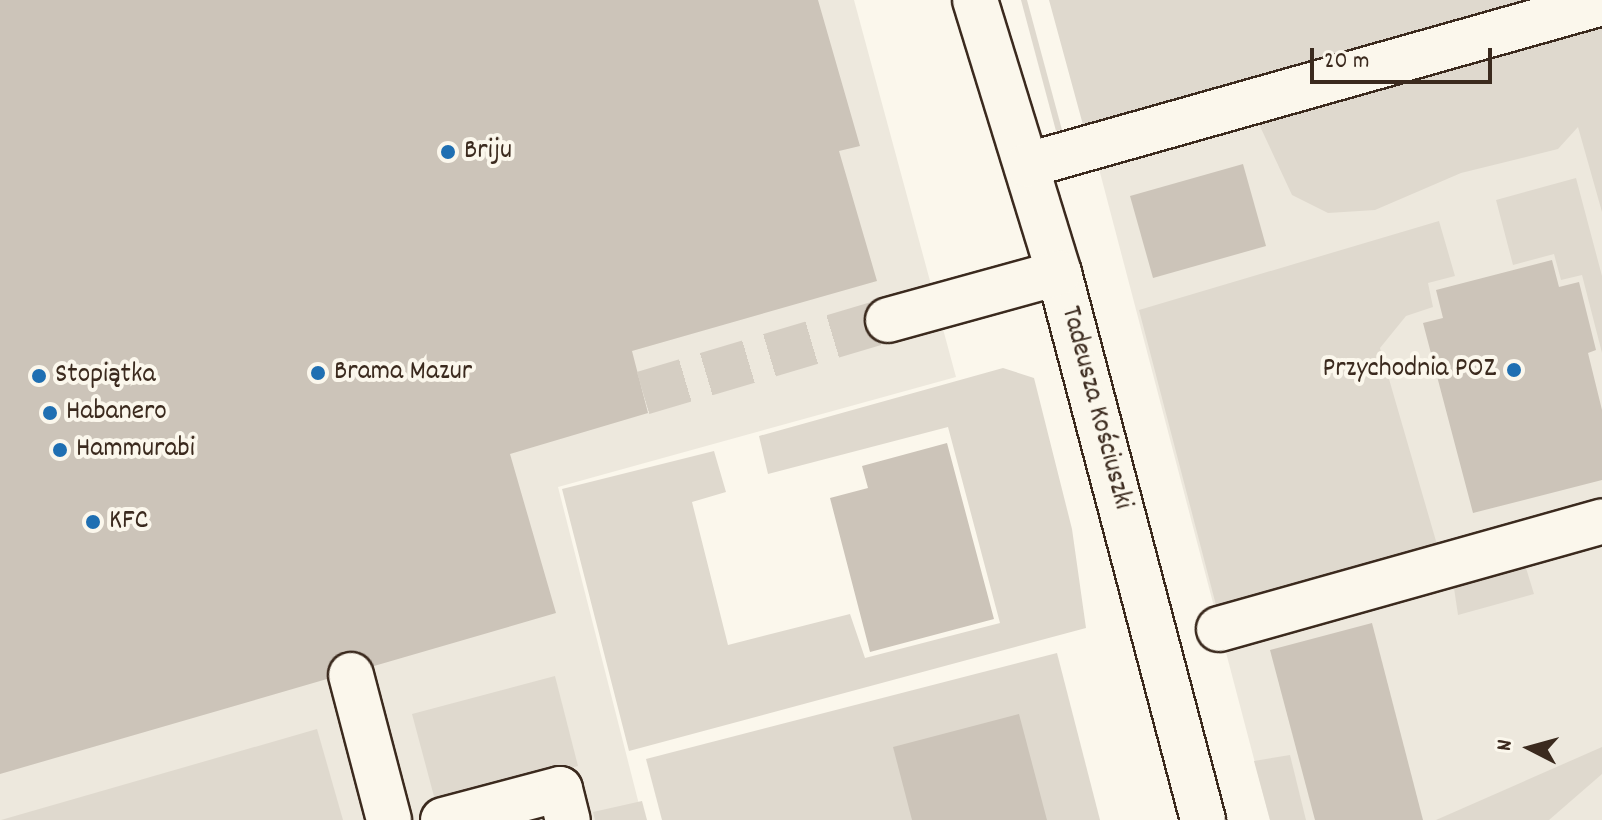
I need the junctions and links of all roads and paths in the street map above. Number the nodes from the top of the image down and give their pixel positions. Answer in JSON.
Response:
{"nodes":[{"id":1,"x":975,"y":0,"type":"edge"},
{"id":2,"x":1599,"y":11,"type":"edge"},
{"id":3,"x":1028,"y":165,"type":"junction"},
{"id":4,"x":1059,"y":273,"type":"junction"},
{"id":5,"x":888,"y":320,"type":"tunnel mouth"},
{"id":6,"x":1602,"y":521,"type":"edge"},
{"id":7,"x":1219,"y":629,"type":"dead end"},
{"id":8,"x":351,"y":675,"type":"dead end"},
{"id":9,"x":389,"y":820,"type":"edge"},
{"id":10,"x":443,"y":820,"type":"edge"},
{"id":11,"x":568,"y":820,"type":"edge"},
{"id":12,"x":1203,"y":820,"type":"edge"}],
"edges":[{"from":1,"to":3,"type":"street","name":"Tadeusza Kościuszki"},
{"from":2,"to":3,"type":"street"},
{"from":3,"to":4,"type":"street","name":"Tadeusza Kościuszki"},
{"from":4,"to":5,"type":"street"},
{"from":4,"to":12,"type":"street","name":"Tadeusza Kościuszki"},
{"from":6,"to":7,"type":"street"},
{"from":8,"to":9,"type":"street"},
{"from":10,"to":11,"type":"street"}]}
